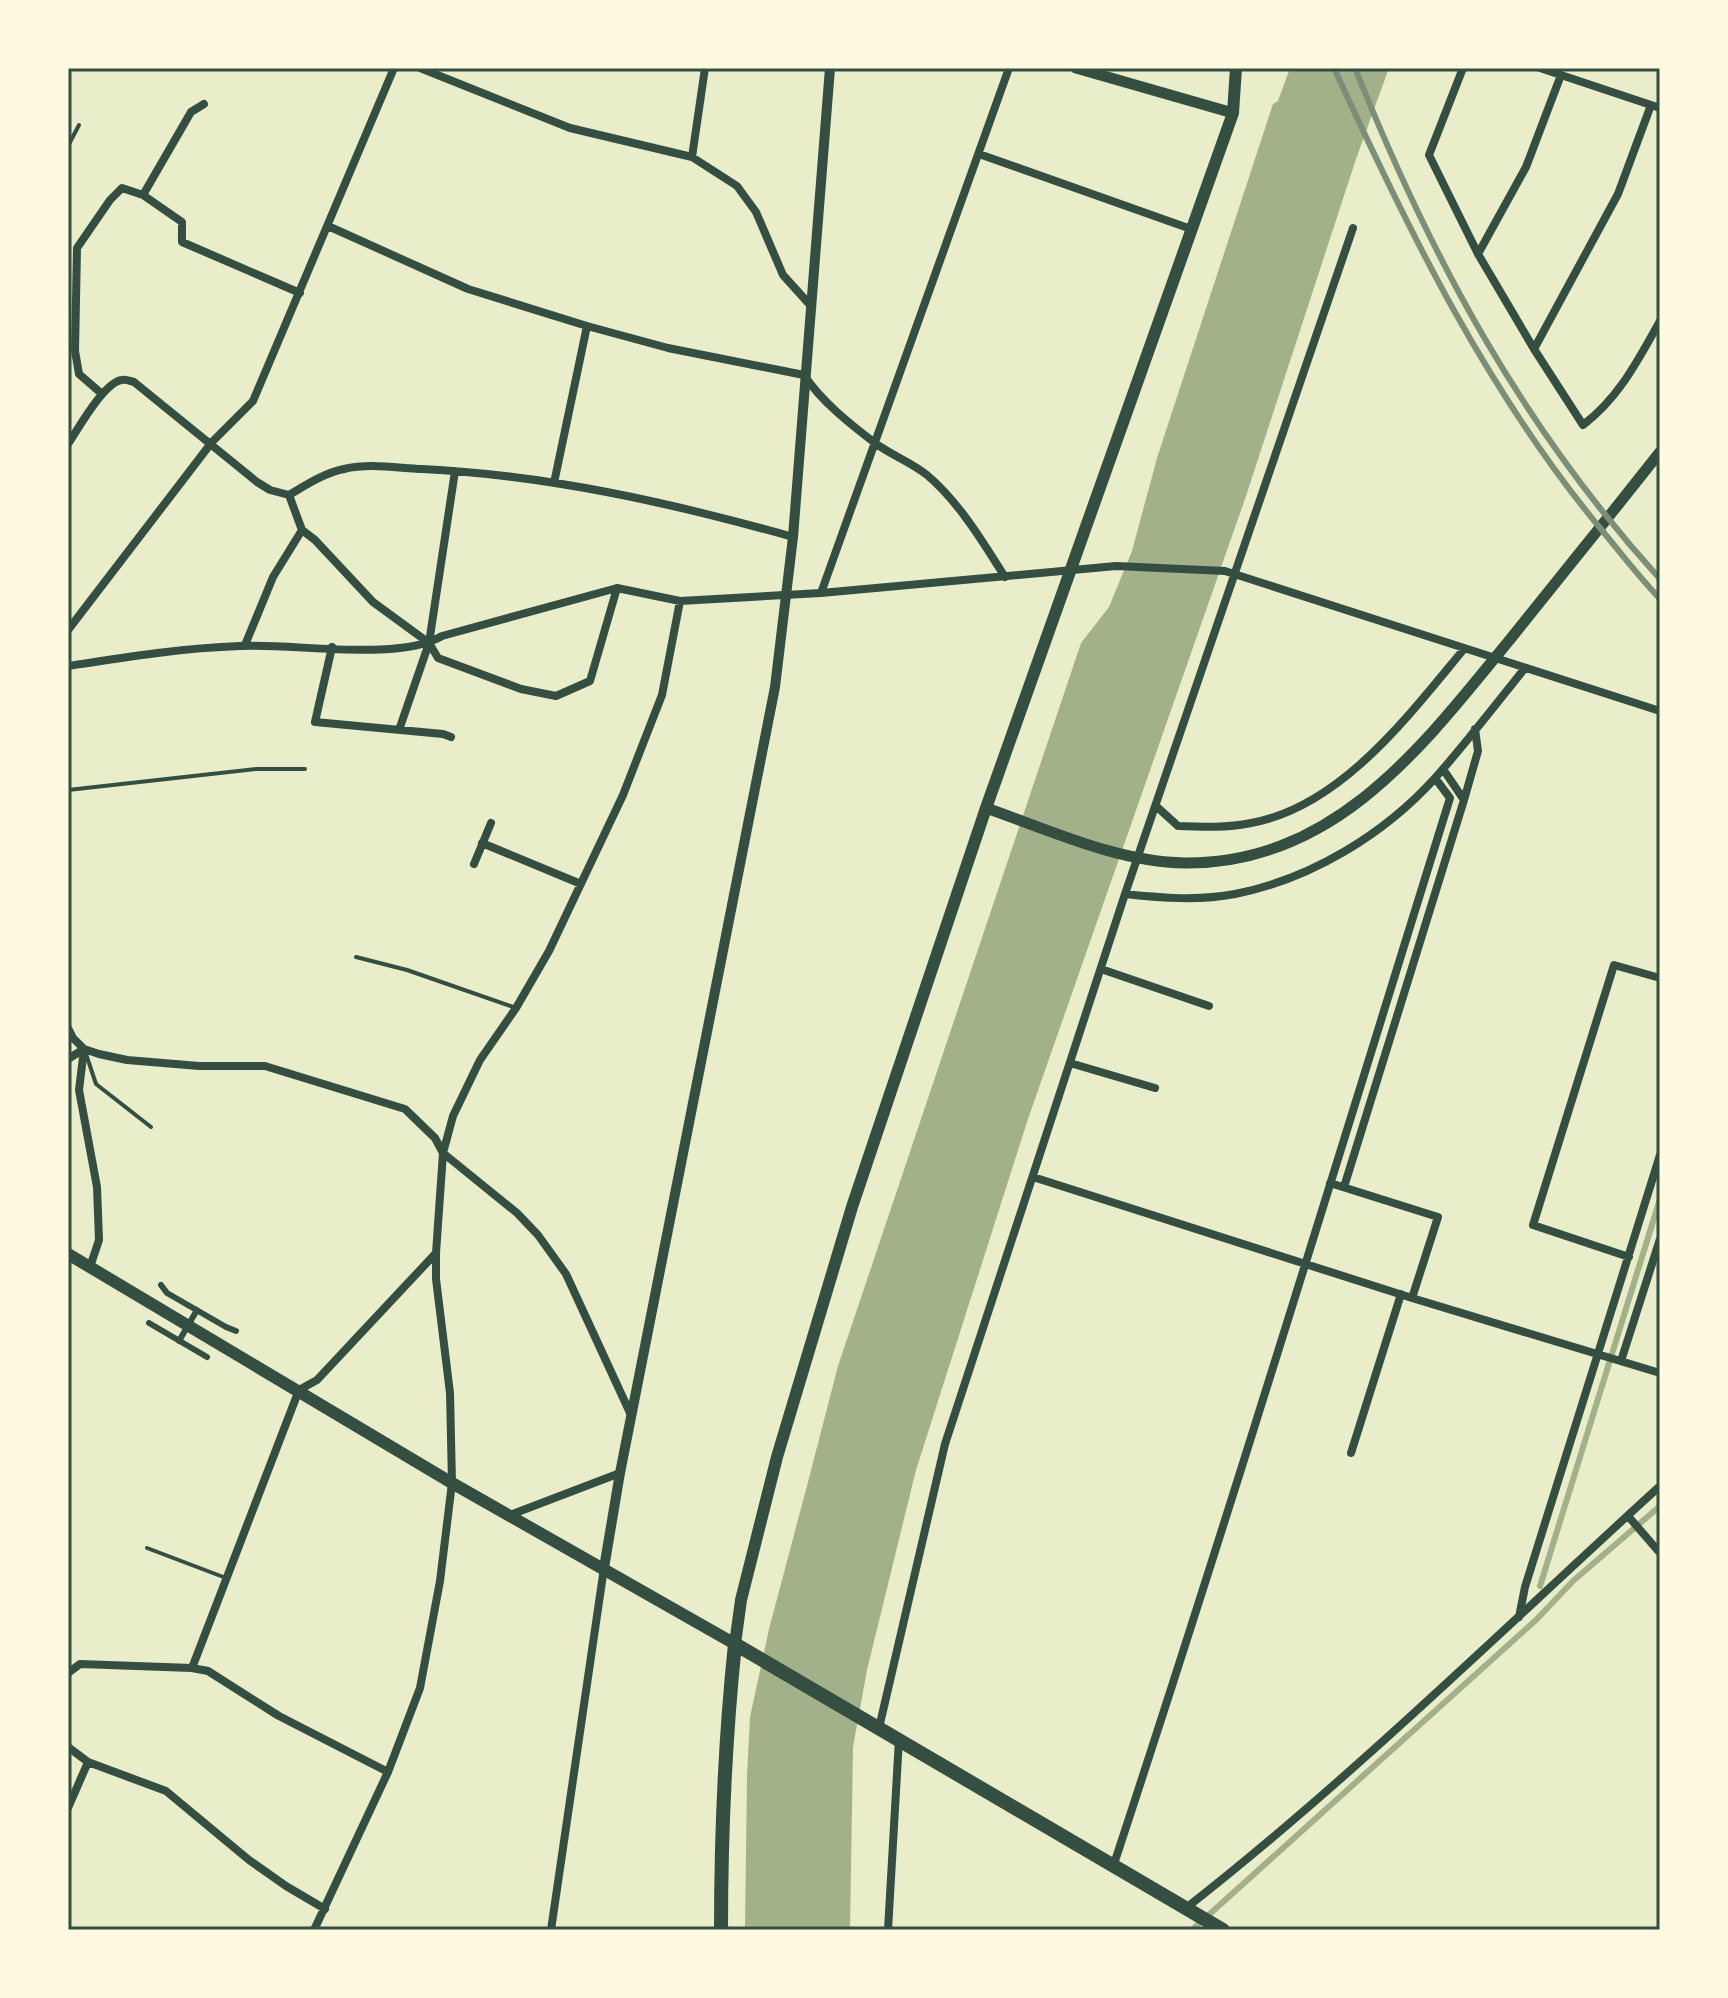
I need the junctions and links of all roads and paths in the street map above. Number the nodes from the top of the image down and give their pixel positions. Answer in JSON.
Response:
{"nodes":[{"id":1,"x":394,"y":68,"type":"edge"},
{"id":2,"x":420,"y":68,"type":"edge"},
{"id":3,"x":705,"y":68,"type":"edge"},
{"id":4,"x":830,"y":68,"type":"edge"},
{"id":5,"x":1009,"y":68,"type":"edge"},
{"id":6,"x":1076,"y":68,"type":"edge"},
{"id":7,"x":1236,"y":68,"type":"edge"},
{"id":8,"x":1463,"y":68,"type":"edge"},
{"id":9,"x":1540,"y":68,"type":"edge"},
{"id":10,"x":1561,"y":75,"type":"junction"},
{"id":11,"x":204,"y":104,"type":"dead end"},
{"id":12,"x":1655,"y":106,"type":"edge"},
{"id":13,"x":1233,"y":113,"type":"junction"},
{"id":14,"x":79,"y":125,"type":"dead end"},
{"id":15,"x":68,"y":146,"type":"edge"},
{"id":16,"x":979,"y":154,"type":"junction"},
{"id":17,"x":692,"y":157,"type":"junction"},
{"id":18,"x":143,"y":195,"type":"junction"},
{"id":19,"x":328,"y":226,"type":"junction"},
{"id":20,"x":1353,"y":228,"type":"dead end"},
{"id":21,"x":1191,"y":229,"type":"junction"},
{"id":22,"x":68,"y":244,"type":"edge"},
{"id":23,"x":77,"y":248,"type":"junction"},
{"id":24,"x":1478,"y":254,"type":"junction"},
{"id":25,"x":300,"y":293,"type":"junction"},
{"id":26,"x":811,"y":306,"type":"junction"},
{"id":27,"x":1660,"y":321,"type":"edge"},
{"id":28,"x":587,"y":326,"type":"junction"},
{"id":29,"x":1534,"y":349,"type":"junction"},
{"id":30,"x":804,"y":375,"type":"junction"},
{"id":31,"x":102,"y":394,"type":"junction"},
{"id":32,"x":212,"y":442,"type":"junction"},
{"id":33,"x":875,"y":443,"type":"junction"},
{"id":34,"x":68,"y":444,"type":"edge"},
{"id":35,"x":1660,"y":452,"type":"edge"},
{"id":36,"x":455,"y":471,"type":"junction"},
{"id":37,"x":554,"y":483,"type":"junction"},
{"id":38,"x":289,"y":495,"type":"junction"},
{"id":39,"x":302,"y":530,"type":"junction"},
{"id":40,"x":793,"y":537,"type":"junction"},
{"id":41,"x":1070,"y":570,"type":"junction"},
{"id":42,"x":1237,"y":573,"type":"junction"},
{"id":43,"x":1005,"y":577,"type":"junction"},
{"id":44,"x":617,"y":588,"type":"junction"},
{"id":45,"x":788,"y":593,"type":"junction"},
{"id":46,"x":821,"y":593,"type":"junction"},
{"id":47,"x":680,"y":601,"type":"junction"},
{"id":48,"x":68,"y":630,"type":"edge"},
{"id":49,"x":429,"y":643,"type":"junction"},
{"id":50,"x":245,"y":645,"type":"junction"},
{"id":51,"x":332,"y":647,"type":"junction"},
{"id":52,"x":1468,"y":650,"type":"junction"},
{"id":53,"x":68,"y":666,"type":"edge"},
{"id":54,"x":1525,"y":668,"type":"junction"},
{"id":55,"x":1660,"y":711,"type":"edge"},
{"id":56,"x":1475,"y":729,"type":"junction"},
{"id":57,"x":399,"y":730,"type":"junction"},
{"id":58,"x":451,"y":737,"type":"dead end"},
{"id":59,"x":305,"y":769,"type":"dead end"},
{"id":60,"x":1443,"y":769,"type":"junction"},
{"id":61,"x":1435,"y":778,"type":"junction"},
{"id":62,"x":68,"y":790,"type":"edge"},
{"id":63,"x":1464,"y":800,"type":"junction"},
{"id":64,"x":1156,"y":806,"type":"junction"},
{"id":65,"x":986,"y":808,"type":"junction"},
{"id":66,"x":491,"y":823,"type":"dead end"},
{"id":67,"x":482,"y":843,"type":"junction"},
{"id":68,"x":1138,"y":858,"type":"junction"},
{"id":69,"x":474,"y":864,"type":"dead end"},
{"id":70,"x":581,"y":884,"type":"junction"},
{"id":71,"x":1125,"y":894,"type":"junction"},
{"id":72,"x":356,"y":957,"type":"dead end"},
{"id":73,"x":1101,"y":969,"type":"junction"},
{"id":74,"x":1660,"y":978,"type":"edge"},
{"id":75,"x":1209,"y":1006,"type":"dead end"},
{"id":76,"x":516,"y":1008,"type":"junction"},
{"id":77,"x":68,"y":1028,"type":"edge"},
{"id":78,"x":84,"y":1049,"type":"junction"},
{"id":79,"x":68,"y":1059,"type":"edge"},
{"id":80,"x":1070,"y":1063,"type":"junction"},
{"id":81,"x":1155,"y":1088,"type":"dead end"},
{"id":82,"x":151,"y":1127,"type":"dead end"},
{"id":83,"x":443,"y":1153,"type":"junction"},
{"id":84,"x":1660,"y":1155,"type":"edge"},
{"id":85,"x":1033,"y":1177,"type":"junction"},
{"id":86,"x":1330,"y":1183,"type":"junction"},
{"id":87,"x":1344,"y":1187,"type":"junction"},
{"id":88,"x":1660,"y":1239,"type":"edge"},
{"id":89,"x":436,"y":1253,"type":"junction"},
{"id":90,"x":68,"y":1254,"type":"edge"},
{"id":91,"x":1629,"y":1257,"type":"junction"},
{"id":92,"x":1305,"y":1263,"type":"junction"},
{"id":93,"x":90,"y":1267,"type":"junction"},
{"id":94,"x":161,"y":1285,"type":"dead end"},
{"id":95,"x":1401,"y":1294,"type":"junction"},
{"id":96,"x":1412,"y":1298,"type":"junction"},
{"id":97,"x":197,"y":1310,"type":"junction"},
{"id":98,"x":149,"y":1323,"type":"dead end"},
{"id":99,"x":236,"y":1331,"type":"dead end"},
{"id":100,"x":179,"y":1341,"type":"junction"},
{"id":101,"x":1599,"y":1354,"type":"junction"},
{"id":102,"x":207,"y":1357,"type":"dead end"},
{"id":103,"x":1621,"y":1361,"type":"junction"},
{"id":104,"x":1660,"y":1373,"type":"edge"},
{"id":105,"x":299,"y":1390,"type":"junction"},
{"id":106,"x":633,"y":1418,"type":"junction"},
{"id":107,"x":1351,"y":1453,"type":"dead end"},
{"id":108,"x":620,"y":1473,"type":"junction"},
{"id":109,"x":452,"y":1483,"type":"junction"},
{"id":110,"x":1660,"y":1486,"type":"edge"},
{"id":111,"x":510,"y":1515,"type":"junction"},
{"id":112,"x":1628,"y":1516,"type":"junction"},
{"id":113,"x":147,"y":1548,"type":"dead end"},
{"id":114,"x":1660,"y":1553,"type":"edge"},
{"id":115,"x":604,"y":1568,"type":"junction"},
{"id":116,"x":226,"y":1578,"type":"junction"},
{"id":117,"x":1519,"y":1617,"type":"junction"},
{"id":118,"x":735,"y":1644,"type":"junction"},
{"id":119,"x":192,"y":1668,"type":"junction"},
{"id":120,"x":68,"y":1673,"type":"edge"},
{"id":121,"x":879,"y":1728,"type":"junction"},
{"id":122,"x":899,"y":1739,"type":"junction"},
{"id":123,"x":68,"y":1747,"type":"edge"},
{"id":124,"x":88,"y":1762,"type":"junction"},
{"id":125,"x":388,"y":1772,"type":"junction"},
{"id":126,"x":68,"y":1808,"type":"edge"},
{"id":127,"x":1113,"y":1867,"type":"junction"},
{"id":128,"x":325,"y":1909,"type":"junction"},
{"id":129,"x":1185,"y":1909,"type":"junction"},
{"id":130,"x":315,"y":1930,"type":"edge"},
{"id":131,"x":551,"y":1930,"type":"edge"},
{"id":132,"x":721,"y":1930,"type":"edge"},
{"id":133,"x":888,"y":1930,"type":"edge"},
{"id":134,"x":1223,"y":1930,"type":"edge"}],
"edges":[{"from":1,"to":19,"type":"street"},
{"from":2,"to":17,"type":"street"},
{"from":3,"to":17,"type":"street"},
{"from":4,"to":26,"type":"street"},
{"from":5,"to":16,"type":"street"},
{"from":6,"to":13,"type":"main road"},
{"from":7,"to":13,"type":"main road"},
{"from":8,"to":24,"type":"street"},
{"from":9,"to":10,"type":"street"},
{"from":10,"to":12,"type":"street"},
{"from":10,"to":24,"type":"street"},
{"from":11,"to":18,"type":"street"},
{"from":12,"to":29,"type":"street"},
{"from":13,"to":21,"type":"main road"},
{"from":14,"to":15,"type":"lane"},
{"from":16,"to":21,"type":"street"},
{"from":16,"to":33,"type":"street"},
{"from":17,"to":26,"type":"street"},
{"from":18,"to":23,"type":"street"},
{"from":18,"to":25,"type":"street"},
{"from":19,"to":25,"type":"street"},
{"from":19,"to":28,"type":"street"},
{"from":20,"to":42,"type":"street"},
{"from":21,"to":41,"type":"main road"},
{"from":22,"to":23,"type":"street"},
{"from":23,"to":31,"type":"street"},
{"from":24,"to":29,"type":"street"},
{"from":25,"to":32,"type":"street"},
{"from":26,"to":30,"type":"street"},
{"from":27,"to":29,"type":"street"},
{"from":28,"to":30,"type":"street"},
{"from":28,"to":37,"type":"street"},
{"from":30,"to":33,"type":"street"},
{"from":30,"to":40,"type":"street"},
{"from":31,"to":32,"type":"street"},
{"from":31,"to":34,"type":"street"},
{"from":32,"to":38,"type":"street"},
{"from":32,"to":48,"type":"street"},
{"from":33,"to":43,"type":"street"},
{"from":33,"to":46,"type":"street"},
{"from":35,"to":68,"type":"main road"},
{"from":36,"to":37,"type":"street"},
{"from":36,"to":38,"type":"street"},
{"from":36,"to":49,"type":"street"},
{"from":37,"to":40,"type":"street"},
{"from":38,"to":39,"type":"street"},
{"from":39,"to":49,"type":"street"},
{"from":39,"to":50,"type":"street"},
{"from":40,"to":45,"type":"street"},
{"from":41,"to":42,"type":"street"},
{"from":41,"to":43,"type":"street"},
{"from":41,"to":65,"type":"main road"},
{"from":42,"to":52,"type":"street"},
{"from":42,"to":64,"type":"street"},
{"from":43,"to":46,"type":"street"},
{"from":44,"to":47,"type":"street"},
{"from":44,"to":49,"type":"street"},
{"from":44,"to":49,"type":"street"},
{"from":45,"to":46,"type":"street"},
{"from":45,"to":47,"type":"street"},
{"from":45,"to":106,"type":"street"},
{"from":47,"to":70,"type":"street"},
{"from":49,"to":51,"type":"street"},
{"from":49,"to":57,"type":"street"},
{"from":50,"to":51,"type":"street"},
{"from":50,"to":53,"type":"street"},
{"from":51,"to":57,"type":"street"},
{"from":52,"to":54,"type":"street"},
{"from":52,"to":64,"type":"street"},
{"from":54,"to":55,"type":"street"},
{"from":54,"to":56,"type":"street"},
{"from":56,"to":60,"type":"street"},
{"from":56,"to":63,"type":"street"},
{"from":57,"to":58,"type":"street"},
{"from":59,"to":62,"type":"lane"},
{"from":60,"to":61,"type":"street"},
{"from":60,"to":63,"type":"street"},
{"from":61,"to":71,"type":"street"},
{"from":61,"to":86,"type":"street"},
{"from":63,"to":87,"type":"street"},
{"from":64,"to":68,"type":"street"},
{"from":65,"to":68,"type":"main road"},
{"from":65,"to":118,"type":"main road"},
{"from":66,"to":67,"type":"street"},
{"from":67,"to":69,"type":"street"},
{"from":67,"to":70,"type":"street"},
{"from":68,"to":71,"type":"street"},
{"from":70,"to":76,"type":"street"},
{"from":71,"to":73,"type":"street"},
{"from":72,"to":76,"type":"lane"},
{"from":73,"to":75,"type":"street"},
{"from":73,"to":80,"type":"street"},
{"from":74,"to":91,"type":"street"},
{"from":76,"to":83,"type":"street"},
{"from":77,"to":78,"type":"street"},
{"from":78,"to":79,"type":"street"},
{"from":78,"to":82,"type":"lane"},
{"from":78,"to":83,"type":"street"},
{"from":78,"to":93,"type":"street"},
{"from":80,"to":81,"type":"street"},
{"from":80,"to":85,"type":"street"},
{"from":83,"to":89,"type":"street"},
{"from":83,"to":106,"type":"street"},
{"from":84,"to":91,"type":"street"},
{"from":85,"to":92,"type":"street"},
{"from":85,"to":121,"type":"street"},
{"from":86,"to":87,"type":"street"},
{"from":86,"to":92,"type":"street"},
{"from":87,"to":96,"type":"street"},
{"from":88,"to":103,"type":"street"},
{"from":89,"to":105,"type":"street"},
{"from":89,"to":109,"type":"street"},
{"from":90,"to":93,"type":"main road"},
{"from":91,"to":101,"type":"street"},
{"from":92,"to":95,"type":"street"},
{"from":92,"to":127,"type":"street"},
{"from":93,"to":105,"type":"main road"},
{"from":94,"to":97,"type":"street"},
{"from":95,"to":96,"type":"street"},
{"from":95,"to":107,"type":"street"},
{"from":96,"to":101,"type":"street"},
{"from":97,"to":99,"type":"street"},
{"from":97,"to":100,"type":"street"},
{"from":98,"to":100,"type":"street"},
{"from":100,"to":102,"type":"street"},
{"from":101,"to":103,"type":"street"},
{"from":101,"to":117,"type":"street"},
{"from":103,"to":104,"type":"street"},
{"from":105,"to":109,"type":"main road"},
{"from":105,"to":116,"type":"street"},
{"from":106,"to":108,"type":"street"},
{"from":108,"to":111,"type":"street"},
{"from":108,"to":115,"type":"street"},
{"from":109,"to":111,"type":"main road"},
{"from":109,"to":125,"type":"street"},
{"from":110,"to":112,"type":"street"},
{"from":111,"to":115,"type":"main road"},
{"from":112,"to":114,"type":"street"},
{"from":112,"to":117,"type":"street"},
{"from":113,"to":116,"type":"lane"},
{"from":115,"to":118,"type":"main road"},
{"from":115,"to":131,"type":"street"},
{"from":116,"to":119,"type":"street"},
{"from":117,"to":129,"type":"street"},
{"from":118,"to":121,"type":"highway"},
{"from":118,"to":132,"type":"highway"},
{"from":119,"to":120,"type":"street"},
{"from":119,"to":125,"type":"street"},
{"from":121,"to":122,"type":"highway"},
{"from":122,"to":127,"type":"highway"},
{"from":122,"to":133,"type":"street"},
{"from":123,"to":124,"type":"street"},
{"from":124,"to":126,"type":"street"},
{"from":124,"to":128,"type":"street"},
{"from":125,"to":128,"type":"street"},
{"from":127,"to":129,"type":"highway"},
{"from":128,"to":130,"type":"street"},
{"from":129,"to":134,"type":"highway"}]}
